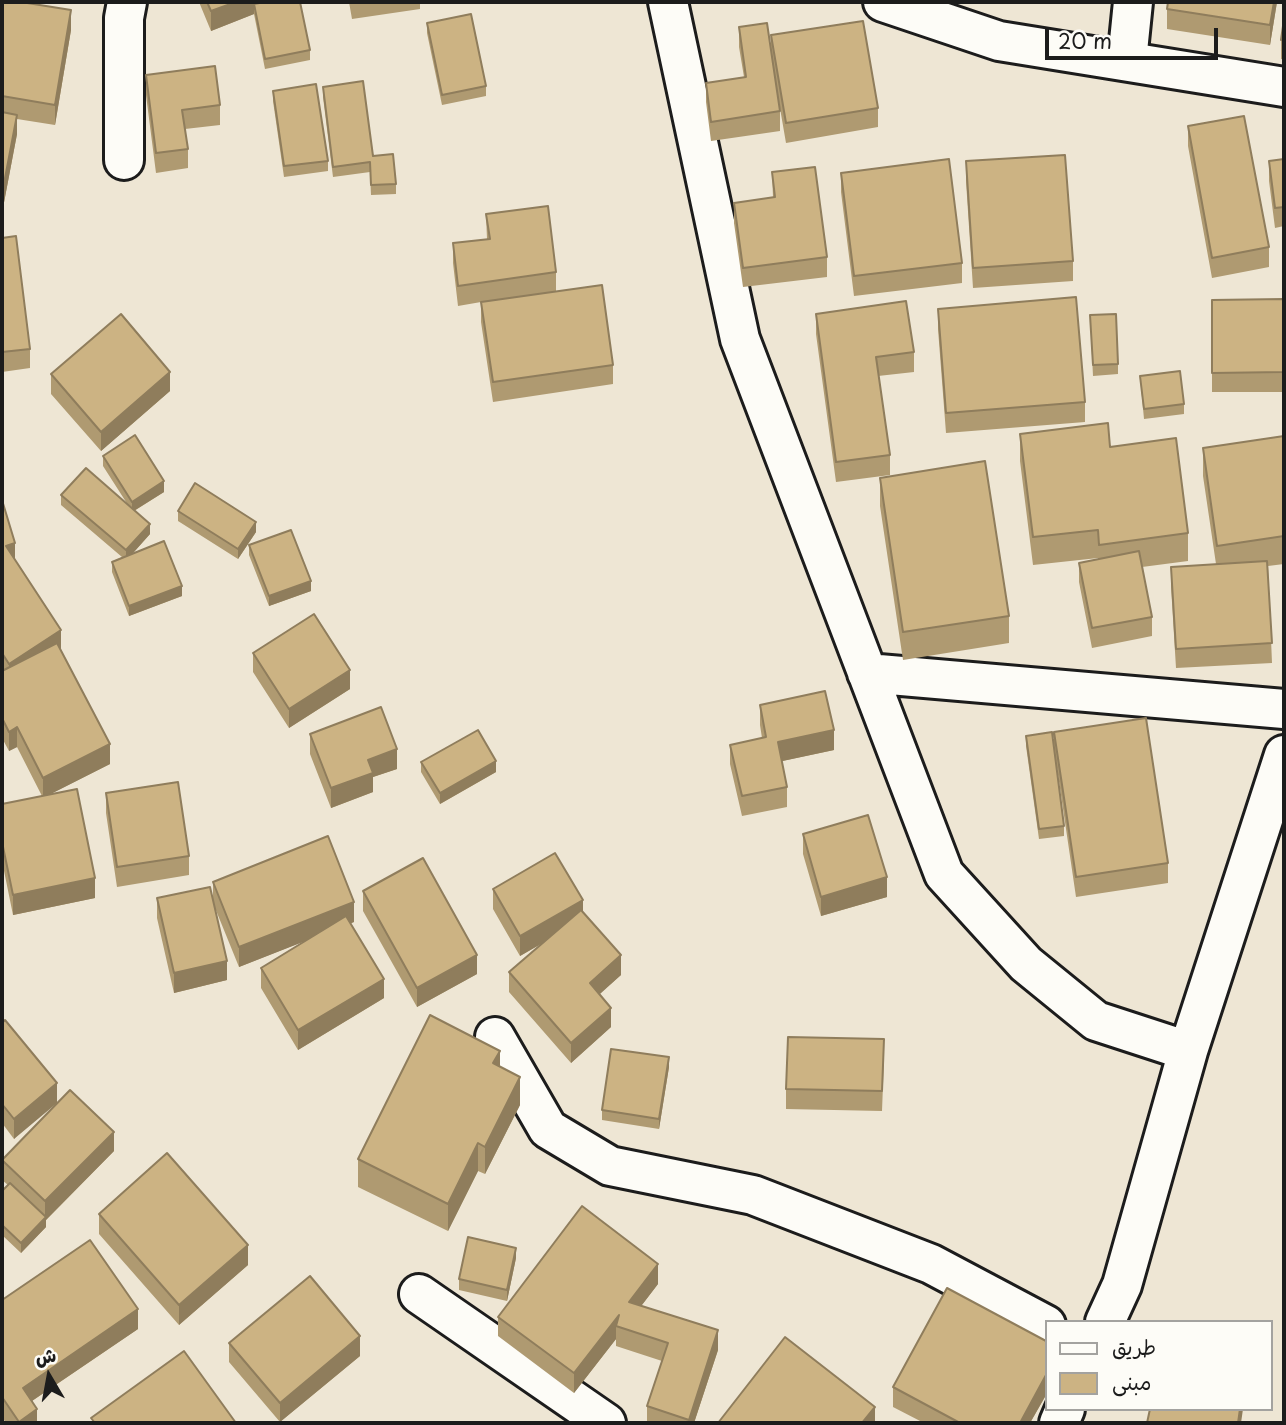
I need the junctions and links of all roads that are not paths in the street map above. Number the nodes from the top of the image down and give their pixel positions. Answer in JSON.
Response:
{"nodes":[{"id":1,"x":127,"y":2,"type":"edge"},
{"id":2,"x":668,"y":2,"type":"edge"},
{"id":3,"x":883,"y":2,"type":"edge"},
{"id":4,"x":1133,"y":2,"type":"edge"},
{"id":5,"x":1126,"y":61,"type":"junction"},
{"id":6,"x":1284,"y":88,"type":"edge"},
{"id":7,"x":124,"y":160,"type":"dead end"},
{"id":8,"x":867,"y":673,"type":"junction"},
{"id":9,"x":1284,"y":709,"type":"edge"},
{"id":10,"x":1283,"y":760,"type":"edge"},
{"id":11,"x":495,"y":1037,"type":"dead end"},
{"id":12,"x":1188,"y":1051,"type":"junction"},
{"id":13,"x":419,"y":1294,"type":"dead end"},
{"id":14,"x":1106,"y":1320,"type":"edge"},
{"id":15,"x":1044,"y":1324,"type":"edge"},
{"id":16,"x":606,"y":1423,"type":"edge"}],
"edges":[{"from":1,"to":7,"type":"street"},
{"from":2,"to":8,"type":"street"},
{"from":3,"to":5,"type":"street"},
{"from":4,"to":5,"type":"street"},
{"from":5,"to":6,"type":"street"},
{"from":8,"to":9,"type":"street"},
{"from":8,"to":12,"type":"street"},
{"from":10,"to":12,"type":"street"},
{"from":11,"to":15,"type":"street"},
{"from":12,"to":14,"type":"street"},
{"from":13,"to":16,"type":"street"}]}
